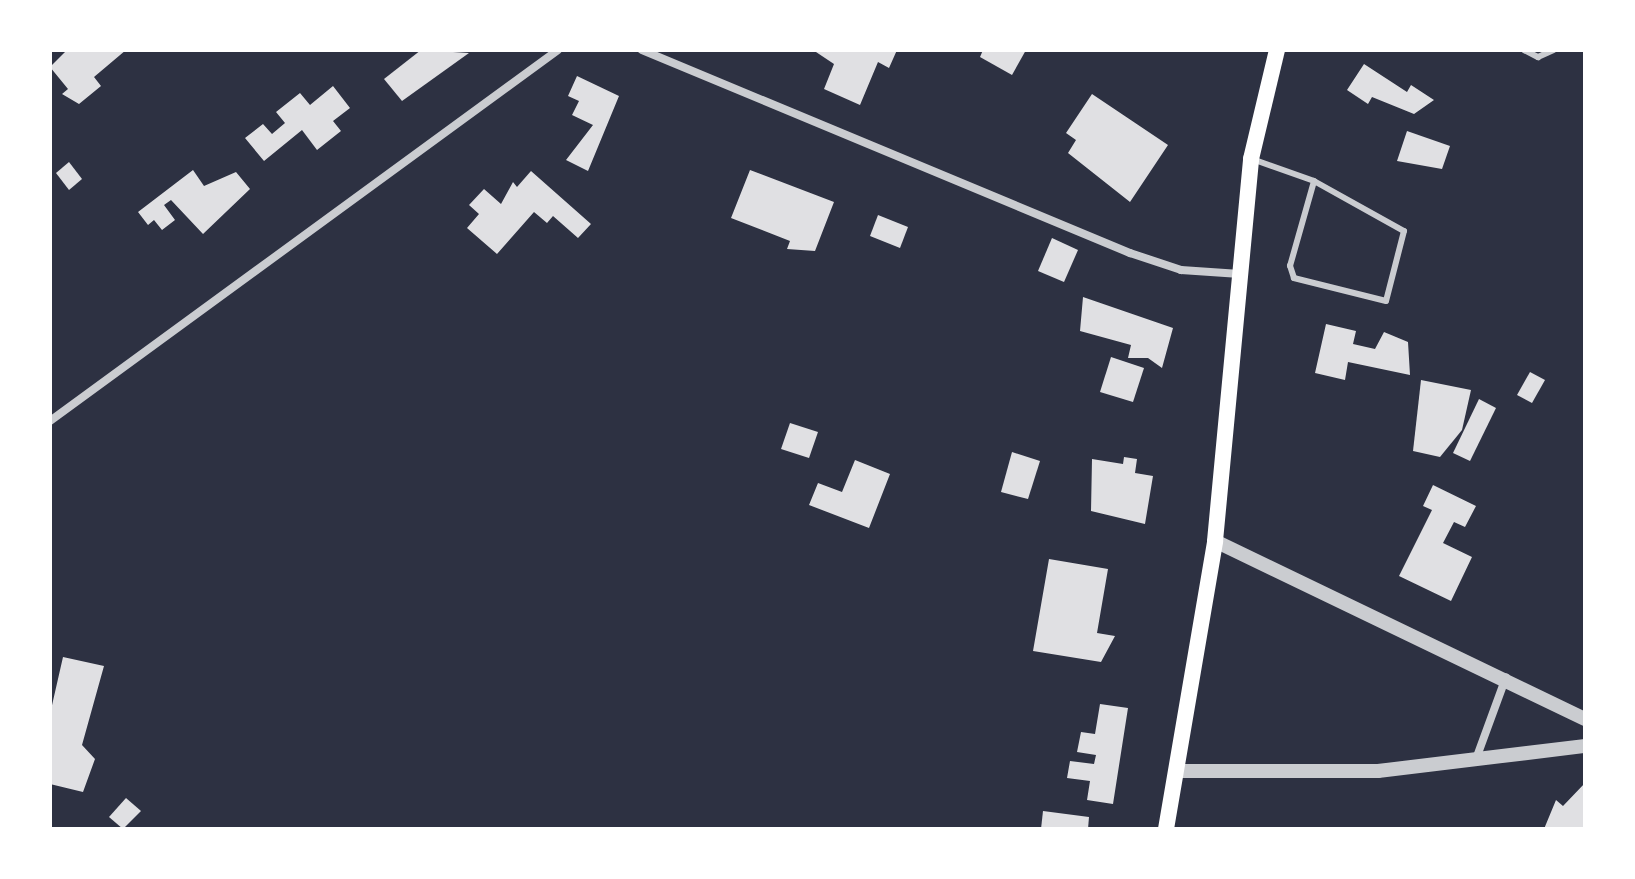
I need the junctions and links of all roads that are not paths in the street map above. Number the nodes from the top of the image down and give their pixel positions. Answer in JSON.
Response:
{"nodes":[{"id":1,"x":558,"y":50,"type":"edge"},
{"id":2,"x":642,"y":50,"type":"edge"},
{"id":3,"x":1277,"y":50,"type":"edge"},
{"id":4,"x":1524,"y":50,"type":"edge"},
{"id":5,"x":1554,"y":50,"type":"edge"},
{"id":6,"x":1251,"y":159,"type":"junction"},
{"id":7,"x":1314,"y":181,"type":"junction"},
{"id":8,"x":1241,"y":274,"type":"junction"},
{"id":9,"x":50,"y":421,"type":"edge"},
{"id":10,"x":1215,"y":541,"type":"junction"},
{"id":11,"x":1506,"y":677,"type":"junction"},
{"id":12,"x":1585,"y":719,"type":"edge"},
{"id":13,"x":1585,"y":746,"type":"edge"},
{"id":14,"x":1476,"y":759,"type":"junction"},
{"id":15,"x":1176,"y":771,"type":"junction"},
{"id":16,"x":1166,"y":829,"type":"edge"}],
"edges":[{"from":1,"to":9,"type":"street"},
{"from":2,"to":8,"type":"street"},
{"from":3,"to":6,"type":"main road"},
{"from":4,"to":5,"type":"lane"},
{"from":6,"to":7,"type":"lane"},
{"from":6,"to":8,"type":"main road"},
{"from":7,"to":7,"type":"lane"},
{"from":8,"to":10,"type":"main road"},
{"from":10,"to":11,"type":"street"},
{"from":10,"to":15,"type":"main road"},
{"from":11,"to":12,"type":"street"},
{"from":11,"to":14,"type":"street"},
{"from":13,"to":14,"type":"street"},
{"from":14,"to":15,"type":"street"},
{"from":15,"to":16,"type":"main road"}]}
